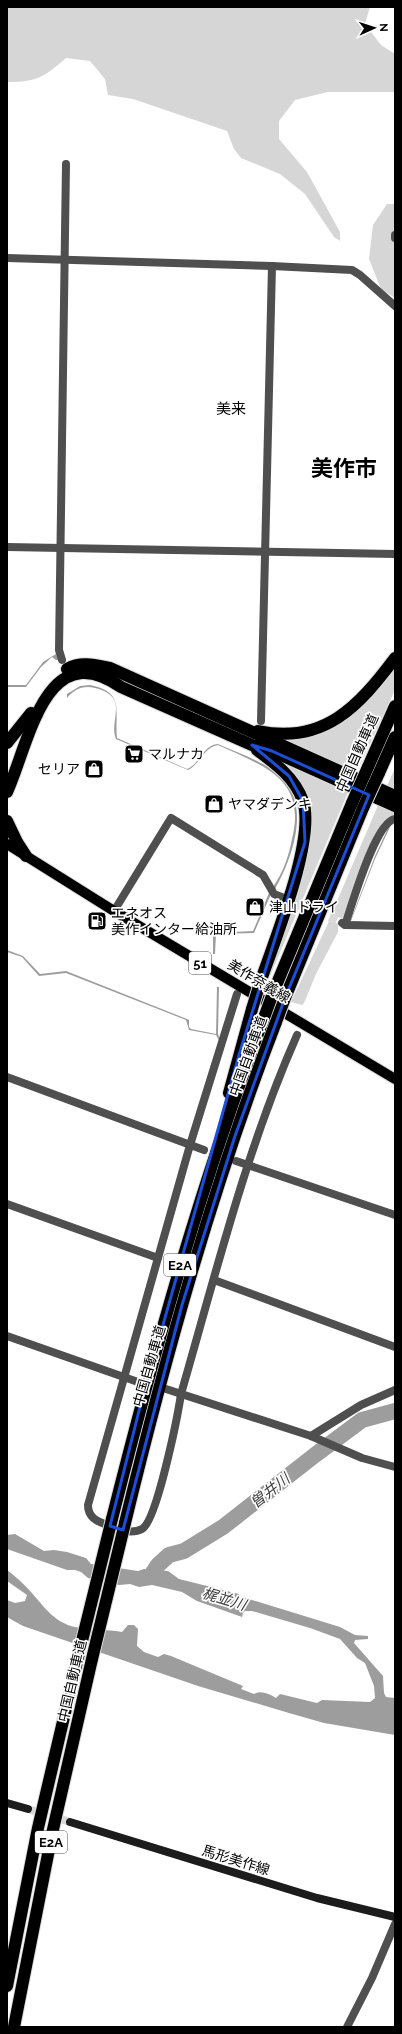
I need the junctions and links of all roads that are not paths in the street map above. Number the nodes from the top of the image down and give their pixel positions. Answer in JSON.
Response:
{"nodes":[{"id":1,"x":66,"y":164,"type":"dead end"},
{"id":2,"x":395,"y":235,"type":"edge"},
{"id":3,"x":395,"y":238,"type":"edge"},
{"id":4,"x":7,"y":258,"type":"edge"},
{"id":5,"x":65,"y":260,"type":"junction"},
{"id":6,"x":272,"y":266,"type":"junction"},
{"id":7,"x":395,"y":306,"type":"edge"},
{"id":8,"x":7,"y":547,"type":"edge"},
{"id":9,"x":60,"y":548,"type":"junction"},
{"id":10,"x":265,"y":553,"type":"junction"},
{"id":11,"x":395,"y":554,"type":"edge"},
{"id":12,"x":395,"y":658,"type":"edge"},
{"id":13,"x":62,"y":660,"type":"dead end"},
{"id":14,"x":395,"y":706,"type":"edge"},
{"id":15,"x":261,"y":721,"type":"dead end"},
{"id":16,"x":238,"y":726,"type":"junction"},
{"id":17,"x":395,"y":737,"type":"edge"},
{"id":18,"x":7,"y":743,"type":"edge"},
{"id":19,"x":252,"y":745,"type":"junction"},
{"id":20,"x":395,"y":748,"type":"edge"},
{"id":21,"x":386,"y":757,"type":"junction"},
{"id":22,"x":7,"y":792,"type":"edge"},
{"id":23,"x":395,"y":796,"type":"edge"},
{"id":24,"x":395,"y":806,"type":"edge"},
{"id":25,"x":395,"y":819,"type":"edge"},
{"id":26,"x":7,"y":820,"type":"edge"},
{"id":27,"x":7,"y":844,"type":"edge"},
{"id":28,"x":26,"y":856,"type":"junction"},
{"id":29,"x":284,"y":898,"type":"tunnel mouth"},
{"id":30,"x":114,"y":911,"type":"junction"},
{"id":31,"x":395,"y":926,"type":"edge"},
{"id":32,"x":237,"y":994,"type":"dead end"},
{"id":33,"x":297,"y":1034,"type":"dead end"},
{"id":34,"x":7,"y":1077,"type":"edge"},
{"id":35,"x":395,"y":1079,"type":"edge"},
{"id":36,"x":190,"y":1145,"type":"junction"},
{"id":37,"x":204,"y":1150,"type":"dead end"},
{"id":38,"x":236,"y":1161,"type":"dead end"},
{"id":39,"x":248,"y":1165,"type":"junction"},
{"id":40,"x":7,"y":1204,"type":"edge"},
{"id":41,"x":197,"y":1208,"type":"junction"},
{"id":42,"x":395,"y":1215,"type":"edge"},
{"id":43,"x":158,"y":1258,"type":"junction"},
{"id":44,"x":214,"y":1280,"type":"junction"},
{"id":45,"x":7,"y":1336,"type":"edge"},
{"id":46,"x":395,"y":1347,"type":"edge"},
{"id":47,"x":124,"y":1378,"type":"junction"},
{"id":48,"x":138,"y":1382,"type":"dead end"},
{"id":49,"x":166,"y":1389,"type":"dead end"},
{"id":50,"x":395,"y":1390,"type":"edge"},
{"id":51,"x":181,"y":1394,"type":"junction"},
{"id":52,"x":313,"y":1436,"type":"junction"},
{"id":53,"x":395,"y":1467,"type":"edge"},
{"id":54,"x":7,"y":1803,"type":"edge"},
{"id":55,"x":28,"y":1809,"type":"tunnel mouth"},
{"id":56,"x":70,"y":1822,"type":"tunnel mouth"},
{"id":57,"x":395,"y":1917,"type":"edge"},
{"id":58,"x":395,"y":1924,"type":"edge"},
{"id":59,"x":7,"y":1986,"type":"edge"},
{"id":60,"x":14,"y":2027,"type":"edge"},
{"id":61,"x":347,"y":2027,"type":"edge"}],
"edges":[{"from":1,"to":5,"type":"street"},
{"from":2,"to":3,"type":"street"},
{"from":4,"to":5,"type":"street"},
{"from":5,"to":6,"type":"street"},
{"from":5,"to":9,"type":"street"},
{"from":6,"to":7,"type":"street"},
{"from":6,"to":10,"type":"street"},
{"from":8,"to":9,"type":"street"},
{"from":9,"to":10,"type":"street"},
{"from":9,"to":13,"type":"street"},
{"from":10,"to":11,"type":"street"},
{"from":10,"to":15,"type":"street"},
{"from":12,"to":16,"type":"highway"},
{"from":14,"to":41,"type":"highway","name":"中国自動車道","number":"E2A","bridge":true},
{"from":16,"to":18,"type":"highway"},
{"from":16,"to":23,"type":"highway"},
{"from":17,"to":21,"type":"highway","name":"中国自動車道","number":"E2A"},
{"from":19,"to":22,"type":"highway"},
{"from":19,"to":24,"type":"highway"},
{"from":19,"to":41,"type":"highway","bridge":true},
{"from":20,"to":21,"type":"highway"},
{"from":21,"to":60,"type":"highway","name":"中国自動車道","number":"E2A","bridge":true},
{"from":25,"to":31,"type":"street"},
{"from":26,"to":28,"type":"highway"},
{"from":27,"to":28,"type":"main road","name":"美作奈義線","number":"51"},
{"from":28,"to":30,"type":"main road","name":"美作奈義線","number":"51"},
{"from":29,"to":30,"type":"street"},
{"from":30,"to":35,"type":"main road","name":"美作奈義線","number":"51"},
{"from":32,"to":36,"type":"street"},
{"from":33,"to":39,"type":"street"},
{"from":34,"to":36,"type":"street"},
{"from":36,"to":37,"type":"street"},
{"from":36,"to":43,"type":"street"},
{"from":38,"to":39,"type":"street"},
{"from":39,"to":42,"type":"street"},
{"from":39,"to":44,"type":"street"},
{"from":40,"to":43,"type":"street"},
{"from":41,"to":59,"type":"highway","name":"中国自動車道","number":"E2A","bridge":true},
{"from":43,"to":47,"type":"street"},
{"from":44,"to":46,"type":"street"},
{"from":44,"to":51,"type":"street"},
{"from":45,"to":47,"type":"street"},
{"from":47,"to":48,"type":"street"},
{"from":47,"to":51,"type":"street"},
{"from":49,"to":51,"type":"street"},
{"from":50,"to":52,"type":"street"},
{"from":51,"to":52,"type":"street"},
{"from":52,"to":53,"type":"street"},
{"from":54,"to":55,"type":"main road"},
{"from":56,"to":57,"type":"main road","name":"馬形美作線"},
{"from":58,"to":61,"type":"street"}]}
